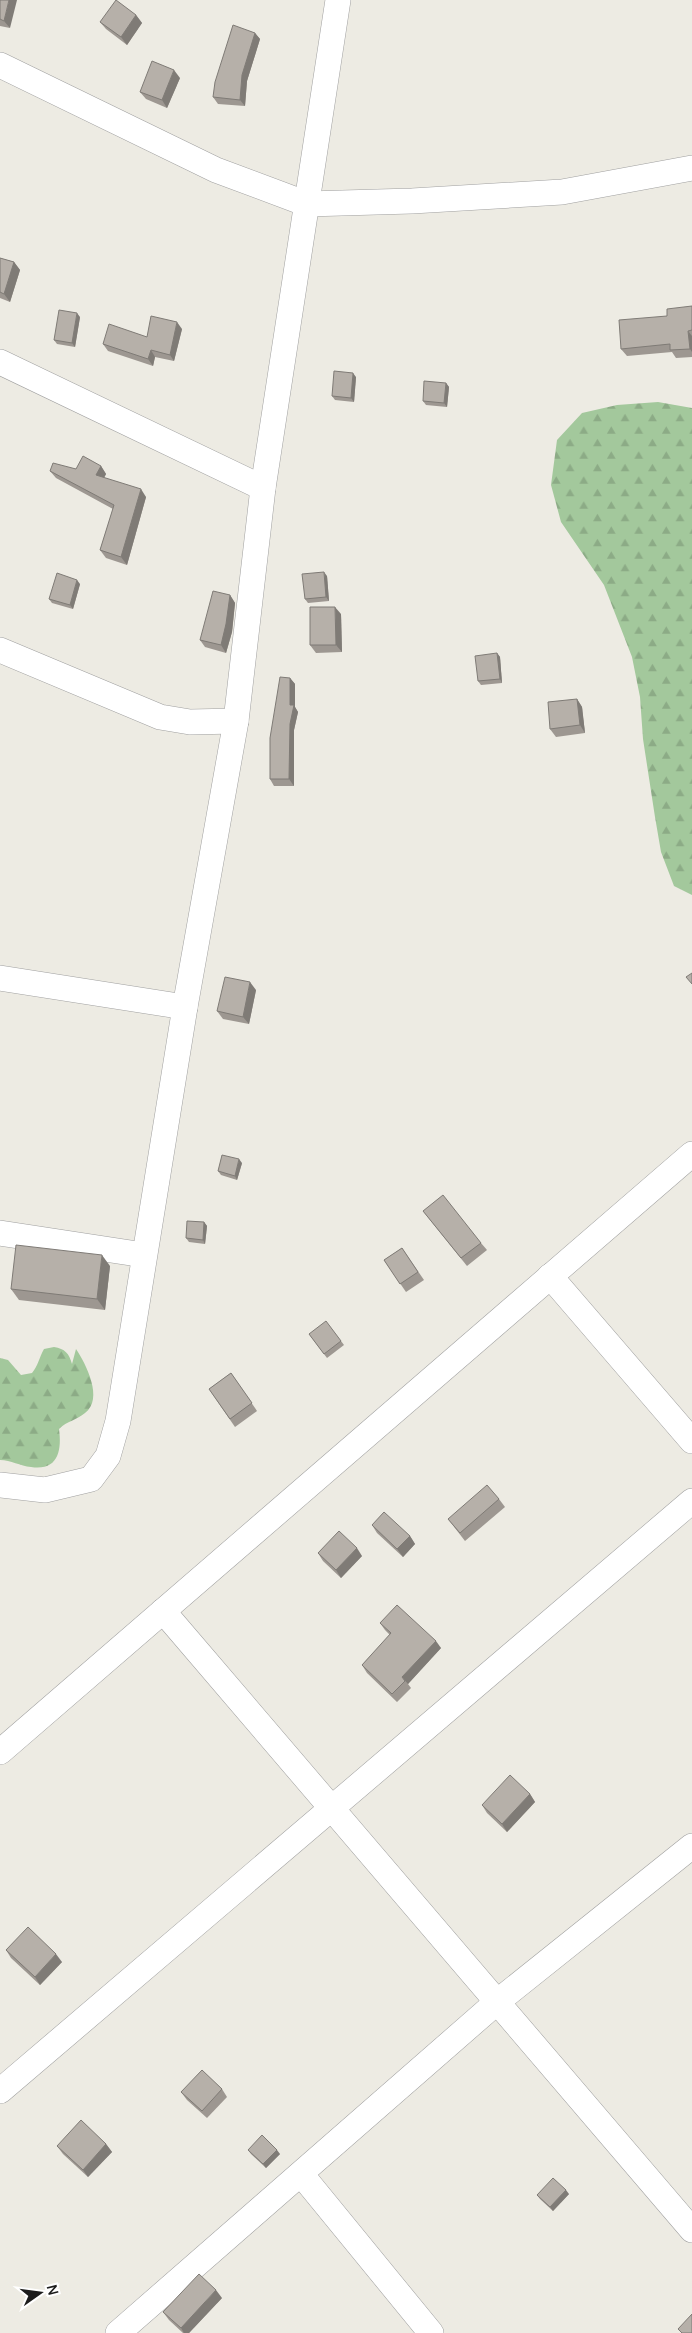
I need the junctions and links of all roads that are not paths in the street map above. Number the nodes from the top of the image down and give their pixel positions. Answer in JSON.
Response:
{"nodes":[{"id":1,"x":338,"y":0,"type":"edge"},
{"id":2,"x":0,"y":65,"type":"edge"},
{"id":3,"x":692,"y":168,"type":"edge"},
{"id":4,"x":307,"y":204,"type":"junction"},
{"id":5,"x":0,"y":362,"type":"edge"},
{"id":6,"x":263,"y":488,"type":"junction"},
{"id":7,"x":0,"y":650,"type":"edge"},
{"id":8,"x":236,"y":721,"type":"junction"},
{"id":9,"x":0,"y":978,"type":"edge"},
{"id":10,"x":185,"y":1006,"type":"junction"},
{"id":11,"x":692,"y":1154,"type":"edge"},
{"id":12,"x":0,"y":1233,"type":"edge"},
{"id":13,"x":144,"y":1255,"type":"junction"},
{"id":14,"x":550,"y":1276,"type":"junction"},
{"id":15,"x":692,"y":1441,"type":"edge"},
{"id":16,"x":0,"y":1485,"type":"edge"},
{"id":17,"x":692,"y":1501,"type":"edge"},
{"id":18,"x":163,"y":1611,"type":"junction"},
{"id":19,"x":0,"y":1752,"type":"edge"},
{"id":20,"x":331,"y":1808,"type":"junction"},
{"id":21,"x":692,"y":1846,"type":"edge"},
{"id":22,"x":497,"y":2002,"type":"junction"},
{"id":23,"x":0,"y":2091,"type":"edge"},
{"id":24,"x":301,"y":2174,"type":"junction"},
{"id":25,"x":692,"y":2230,"type":"edge"},
{"id":26,"x":118,"y":2333,"type":"edge"},
{"id":27,"x":431,"y":2333,"type":"edge"}],
"edges":[{"from":1,"to":4,"type":"street"},
{"from":2,"to":4,"type":"street"},
{"from":3,"to":4,"type":"street"},
{"from":4,"to":6,"type":"street"},
{"from":5,"to":6,"type":"street"},
{"from":6,"to":8,"type":"street"},
{"from":7,"to":8,"type":"street"},
{"from":8,"to":10,"type":"street"},
{"from":9,"to":10,"type":"street"},
{"from":10,"to":13,"type":"street"},
{"from":11,"to":14,"type":"street"},
{"from":12,"to":13,"type":"street"},
{"from":13,"to":16,"type":"street"},
{"from":14,"to":15,"type":"street"},
{"from":14,"to":18,"type":"street"},
{"from":17,"to":20,"type":"street"},
{"from":18,"to":19,"type":"street"},
{"from":18,"to":20,"type":"street"},
{"from":20,"to":22,"type":"street"},
{"from":20,"to":23,"type":"street"},
{"from":21,"to":22,"type":"street"},
{"from":22,"to":24,"type":"street"},
{"from":22,"to":25,"type":"street"},
{"from":24,"to":26,"type":"street"},
{"from":24,"to":27,"type":"street"}]}
